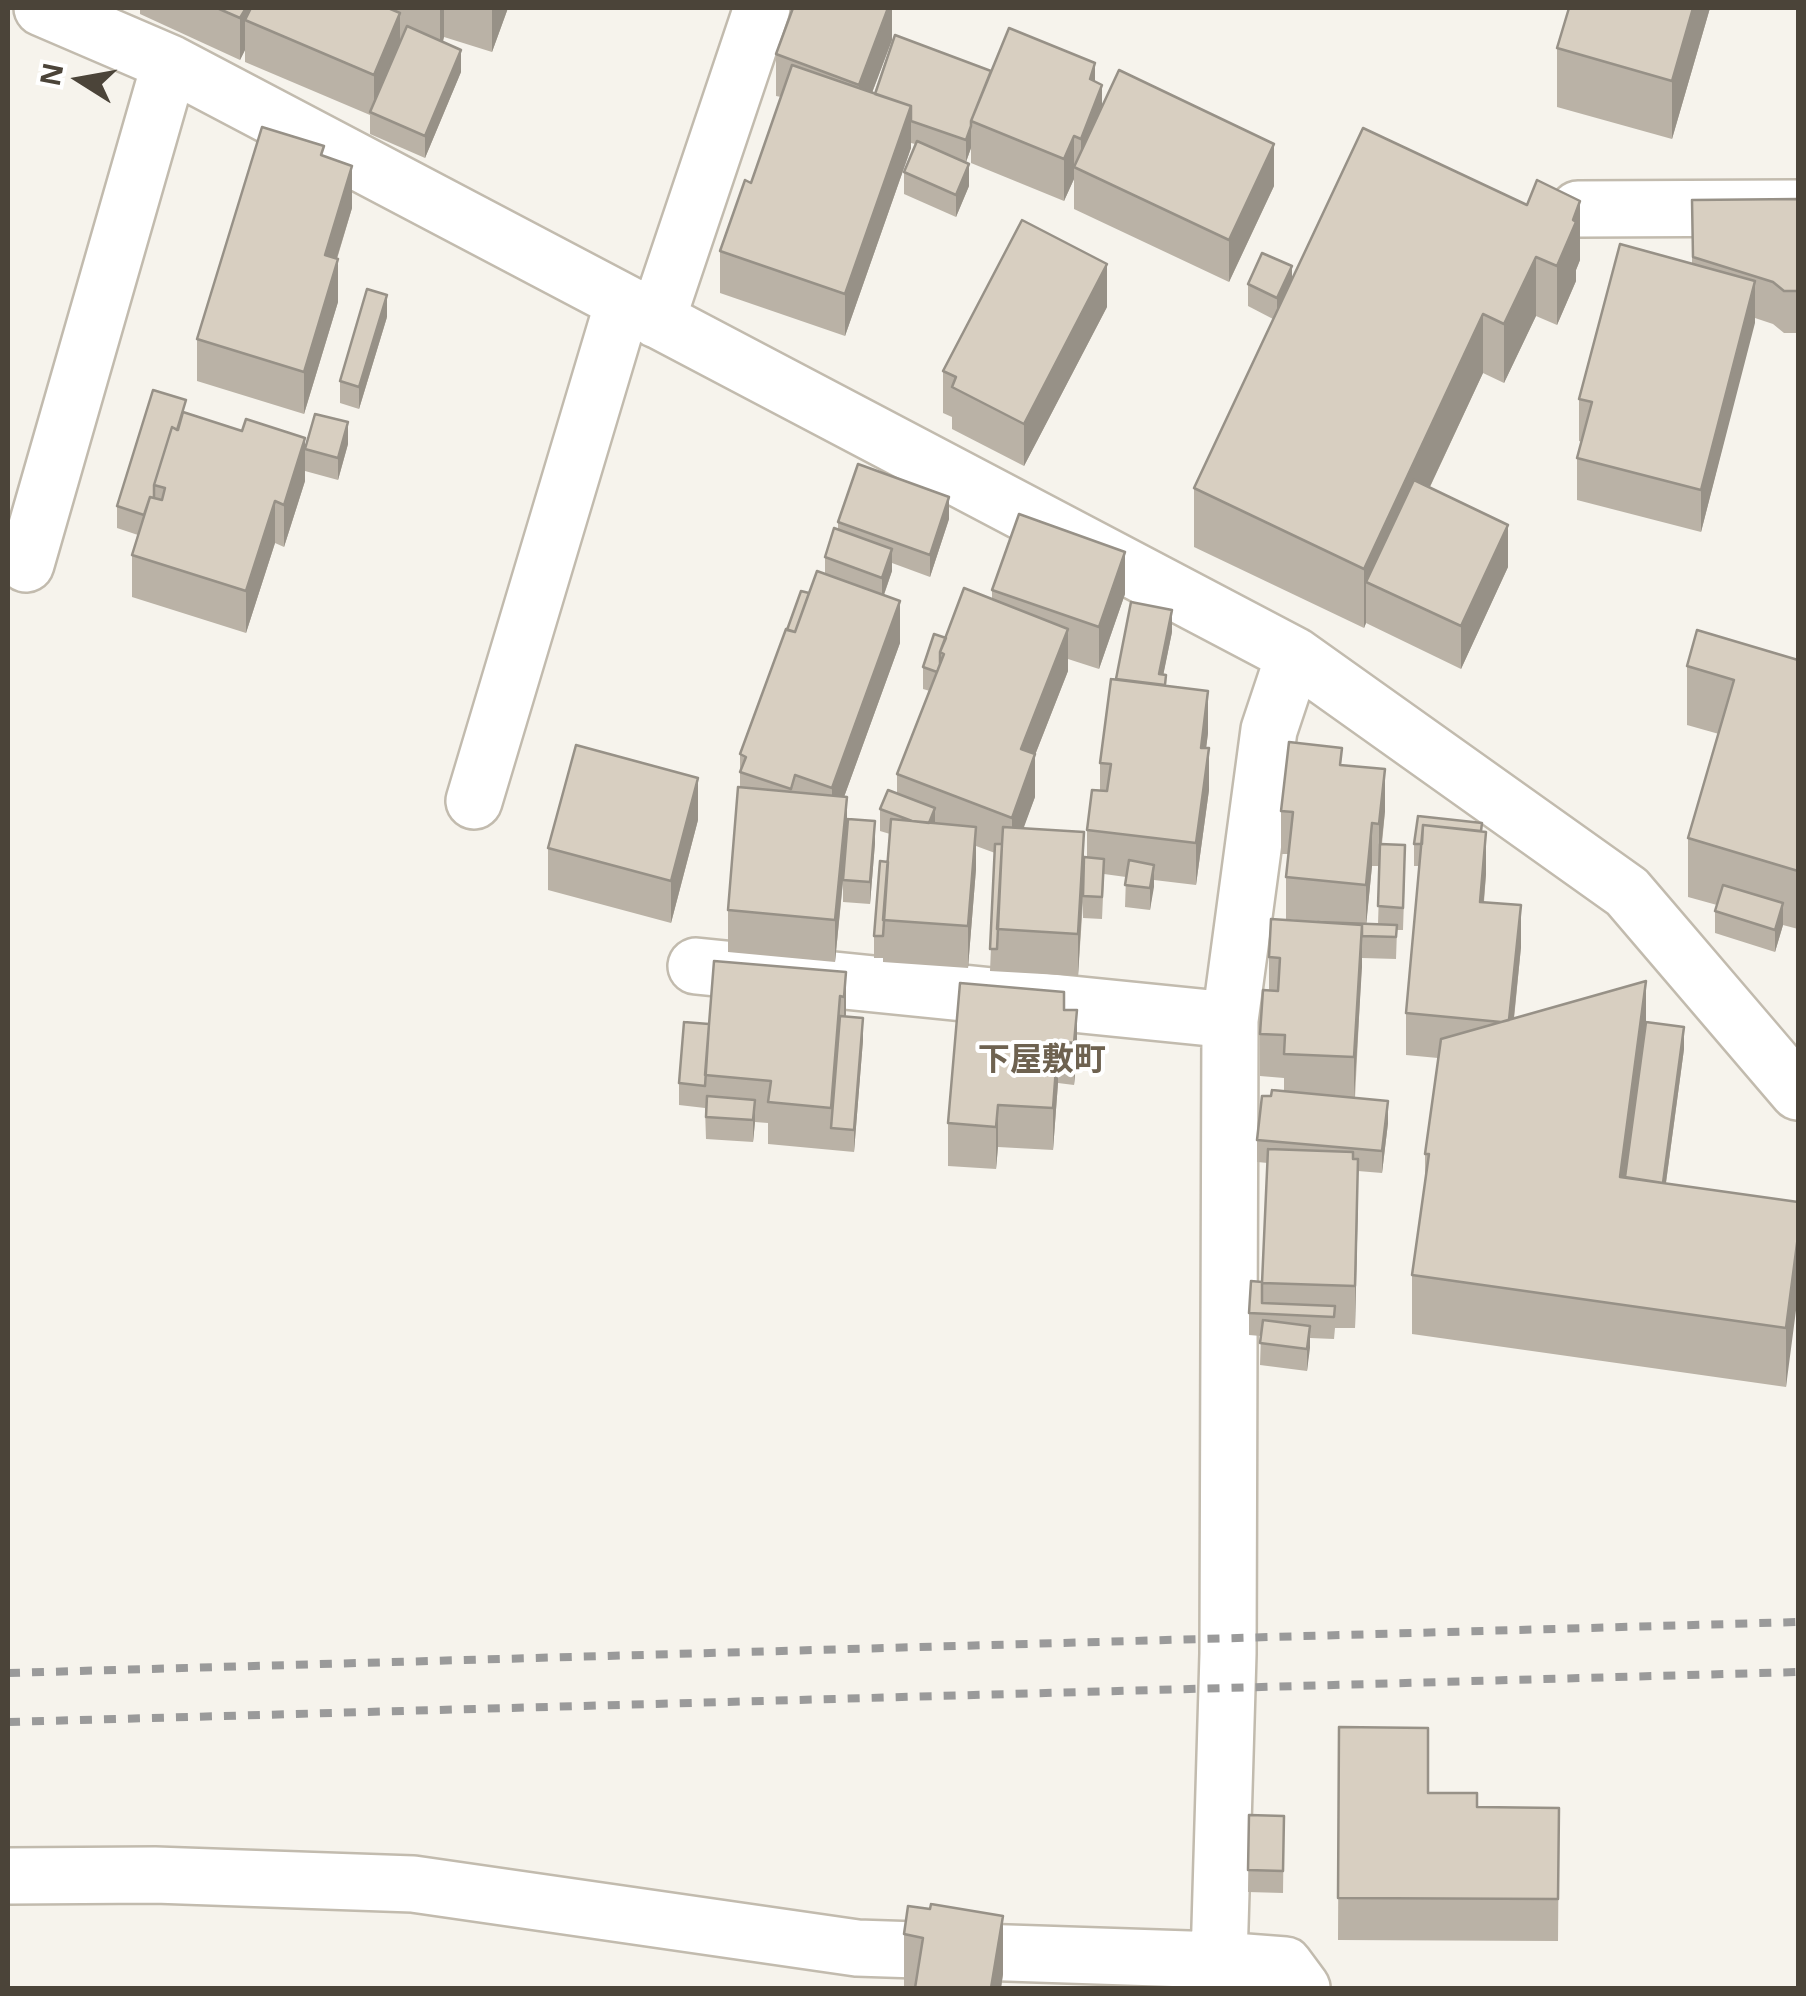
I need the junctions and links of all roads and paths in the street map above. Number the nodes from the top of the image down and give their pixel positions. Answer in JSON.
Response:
{"nodes":[{"id":1,"x":42,"y":8,"type":"edge"},
{"id":2,"x":762,"y":8,"type":"edge"},
{"id":3,"x":170,"y":63,"type":"junction"},
{"id":4,"x":1798,"y":208,"type":"edge"},
{"id":5,"x":1578,"y":209,"type":"edge"},
{"id":6,"x":640,"y":312,"type":"junction"},
{"id":7,"x":26,"y":564,"type":"dead end"},
{"id":8,"x":1294,"y":654,"type":"junction"},
{"id":9,"x":474,"y":801,"type":"dead end"},
{"id":10,"x":696,"y":966,"type":"dead end"},
{"id":11,"x":1230,"y":1020,"type":"junction"},
{"id":12,"x":1798,"y":1092,"type":"edge"},
{"id":13,"x":8,"y":1876,"type":"edge"},
{"id":14,"x":1219,"y":1960,"type":"junction"},
{"id":15,"x":1302,"y":1988,"type":"edge"}],
"edges":[{"from":1,"to":3,"type":"street"},
{"from":2,"to":6,"type":"street"},
{"from":3,"to":6,"type":"street"},
{"from":3,"to":7,"type":"street"},
{"from":4,"to":5,"type":"street"},
{"from":6,"to":8,"type":"street"},
{"from":6,"to":9,"type":"street"},
{"from":8,"to":11,"type":"street"},
{"from":8,"to":12,"type":"street"},
{"from":10,"to":11,"type":"street"},
{"from":11,"to":14,"type":"street"},
{"from":13,"to":14,"type":"street"},
{"from":14,"to":15,"type":"street"}]}
